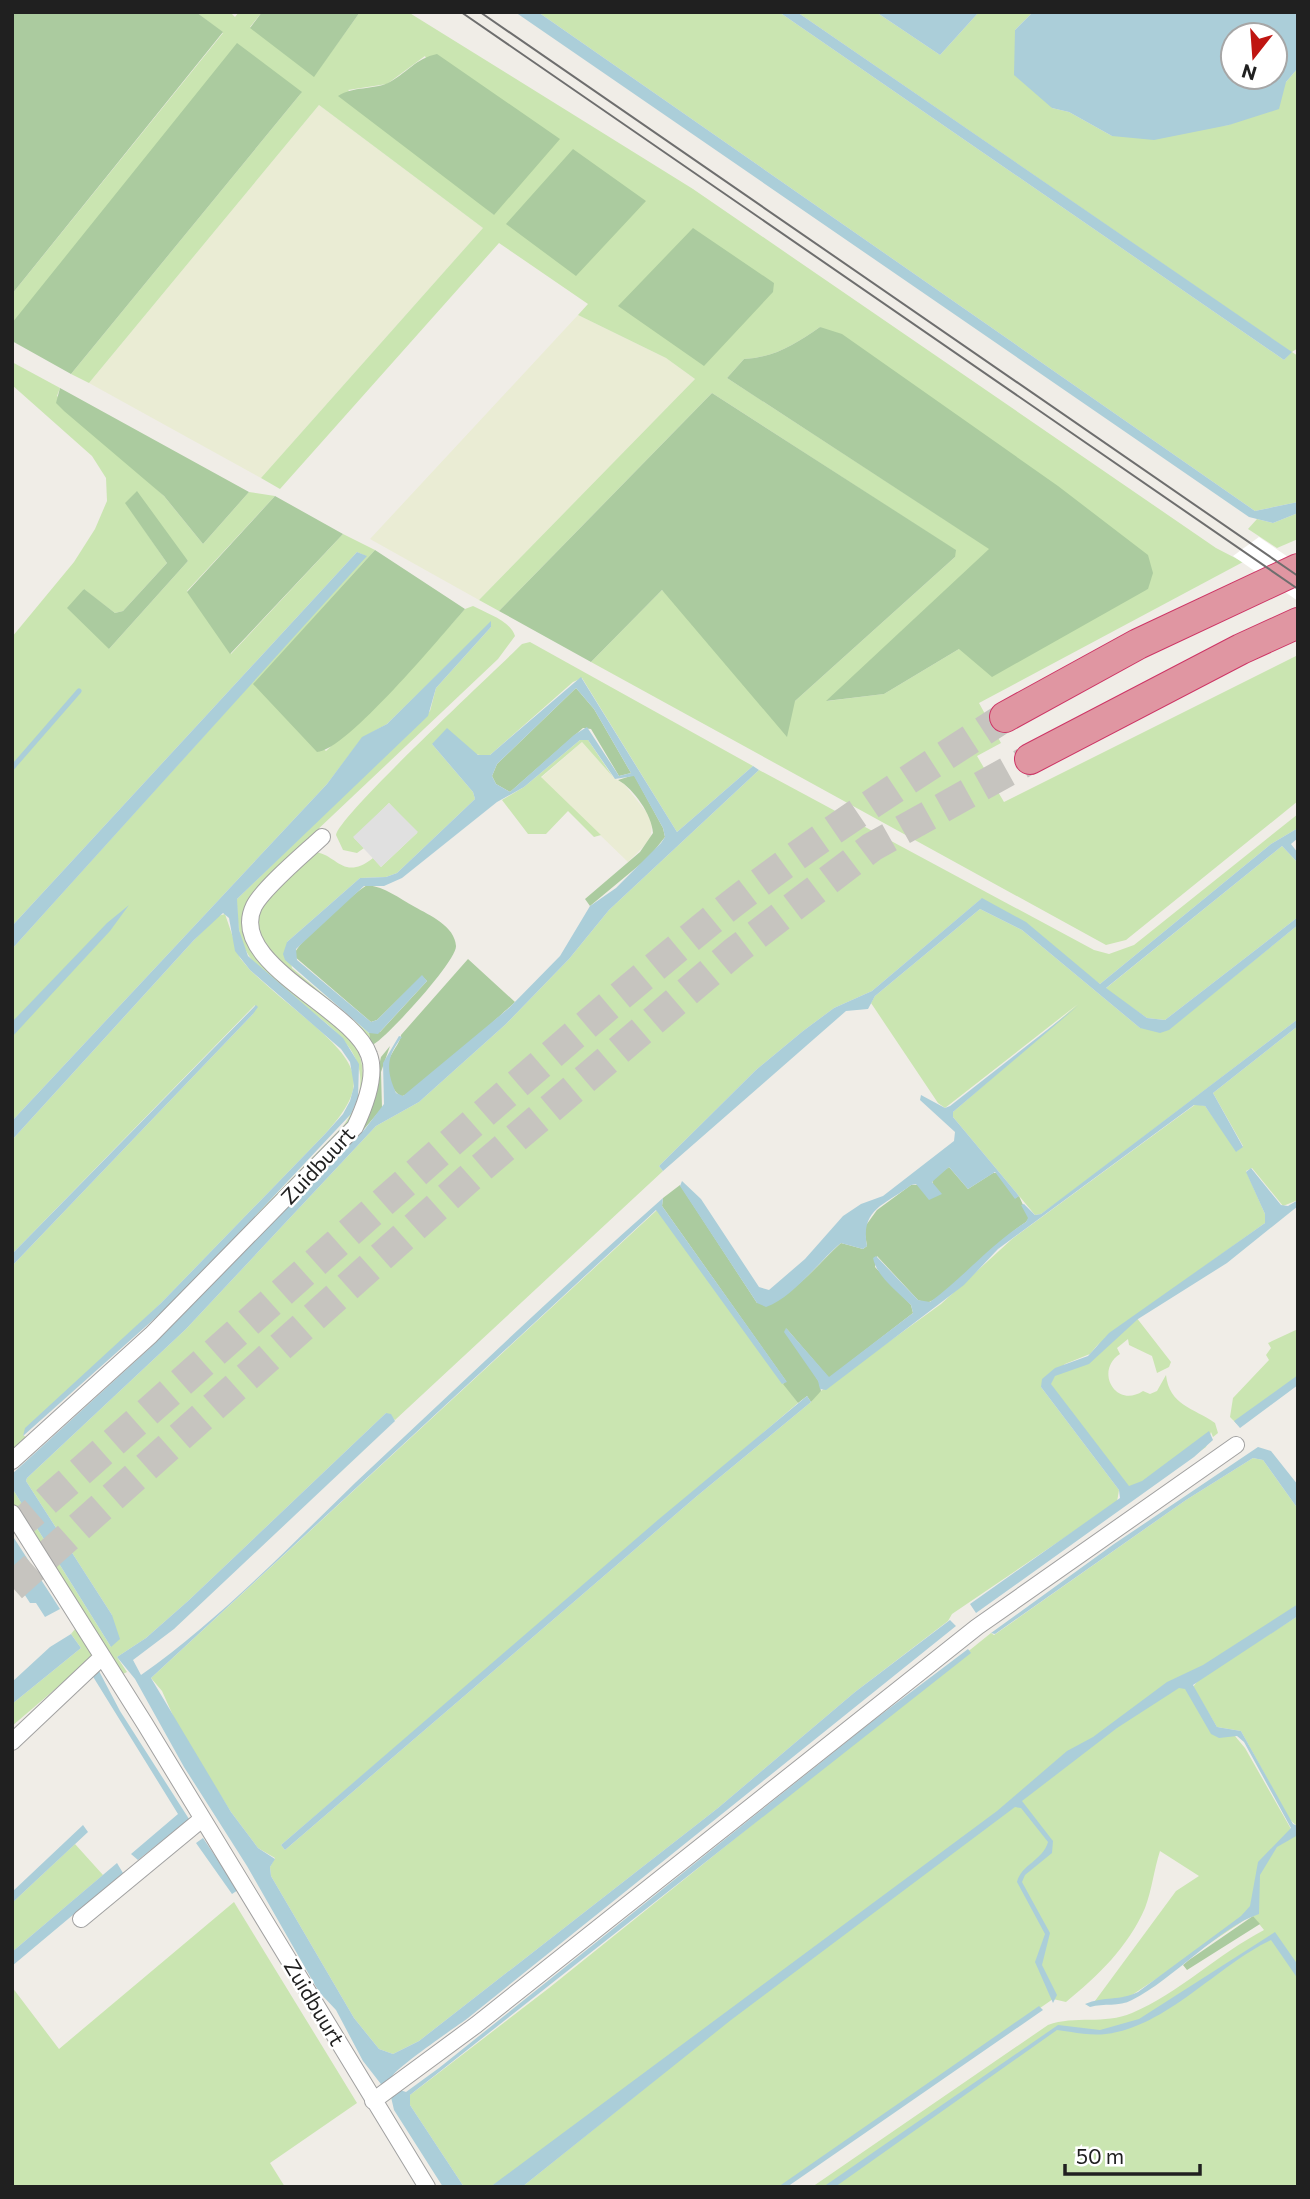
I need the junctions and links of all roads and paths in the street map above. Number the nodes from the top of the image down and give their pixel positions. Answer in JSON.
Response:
{"nodes":[{"id":1,"x":1298,"y":569,"type":"edge"},
{"id":2,"x":1298,"y":623,"type":"edge"},
{"id":3,"x":1005,"y":717,"type":"tunnel mouth"},
{"id":4,"x":1030,"y":758,"type":"tunnel mouth"},
{"id":5,"x":322,"y":837,"type":"dead end"},
{"id":6,"x":1236,"y":1445,"type":"dead end"},
{"id":7,"x":12,"y":1461,"type":"edge"},
{"id":8,"x":12,"y":1513,"type":"edge"},
{"id":9,"x":102,"y":1657,"type":"junction"},
{"id":10,"x":12,"y":1742,"type":"edge"},
{"id":11,"x":202,"y":1819,"type":"junction"},
{"id":12,"x":80,"y":1919,"type":"dead end"},
{"id":13,"x":373,"y":2101,"type":"junction"},
{"id":14,"x":427,"y":2187,"type":"edge"}],
"edges":[{"from":1,"to":3,"type":"highway"},
{"from":2,"to":4,"type":"highway"},
{"from":5,"to":7,"type":"street","name":"Zuidbuurt"},
{"from":6,"to":13,"type":"street"},
{"from":8,"to":9,"type":"street","name":"Zuidbuurt"},
{"from":9,"to":10,"type":"street"},
{"from":9,"to":11,"type":"street","name":"Zuidbuurt"},
{"from":11,"to":12,"type":"street"},
{"from":11,"to":13,"type":"street","name":"Zuidbuurt"},
{"from":13,"to":14,"type":"street","name":"Zuidbuurt"}]}
